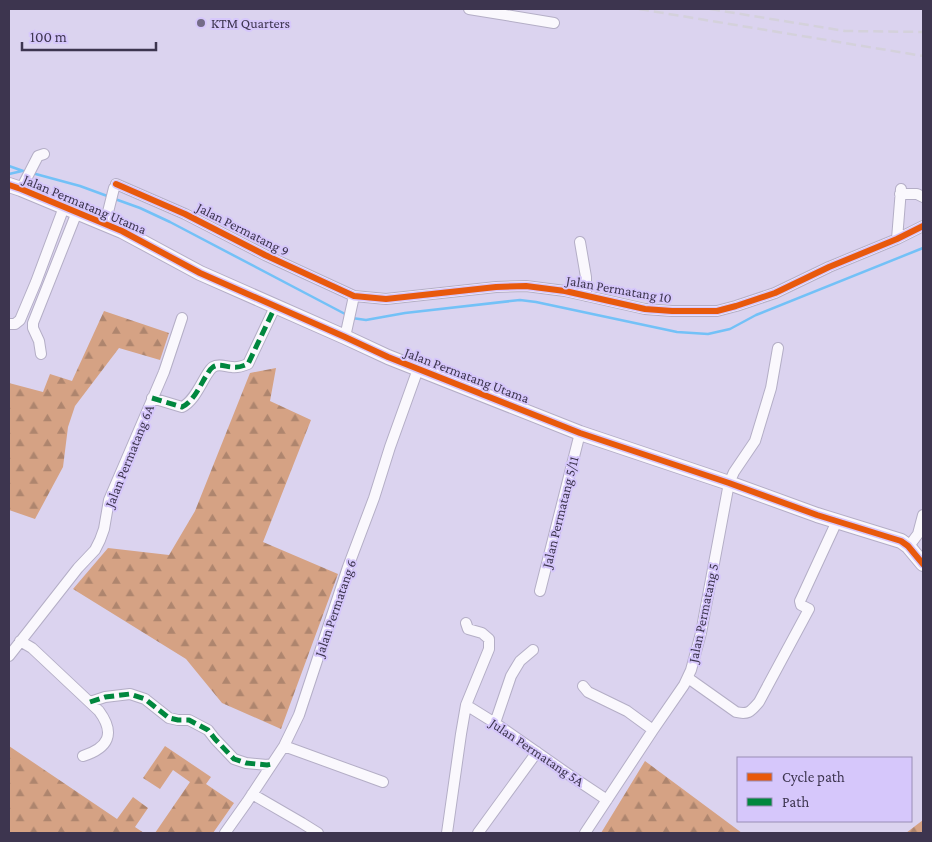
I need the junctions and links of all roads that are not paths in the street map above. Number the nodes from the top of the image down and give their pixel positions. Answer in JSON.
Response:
{"nodes":[{"id":1,"x":469,"y":9,"type":"edge"},
{"id":2,"x":554,"y":23,"type":"dead end"},
{"id":3,"x":39,"y":157,"type":"dead end"},
{"id":4,"x":18,"y":185,"type":"edge"},
{"id":5,"x":923,"y":197,"type":"edge"},
{"id":6,"x":70,"y":210,"type":"junction"},
{"id":7,"x":105,"y":224,"type":"junction"},
{"id":8,"x":923,"y":226,"type":"edge"},
{"id":9,"x":897,"y":240,"type":"junction"},
{"id":10,"x":580,"y":242,"type":"dead end"},
{"id":11,"x":586,"y":296,"type":"junction"},
{"id":12,"x":353,"y":299,"type":"junction"},
{"id":13,"x":275,"y":307,"type":"junction"},
{"id":14,"x":182,"y":318,"type":"dead end"},
{"id":15,"x":9,"y":324,"type":"edge"},
{"id":16,"x":346,"y":332,"type":"junction"},
{"id":17,"x":778,"y":348,"type":"dead end"},
{"id":18,"x":41,"y":354,"type":"dead end"},
{"id":19,"x":418,"y":369,"type":"junction"},
{"id":20,"x":152,"y":398,"type":"junction"},
{"id":21,"x":580,"y":433,"type":"junction"},
{"id":22,"x":729,"y":483,"type":"junction"},
{"id":23,"x":923,"y":515,"type":"edge"},
{"id":24,"x":837,"y":521,"type":"junction"},
{"id":25,"x":909,"y":546,"type":"junction"},
{"id":26,"x":923,"y":564,"type":"edge"},
{"id":27,"x":540,"y":591,"type":"dead end"},
{"id":28,"x":466,"y":623,"type":"dead end"},
{"id":29,"x":20,"y":641,"type":"junction"},
{"id":30,"x":533,"y":650,"type":"dead end"},
{"id":31,"x":9,"y":656,"type":"edge"},
{"id":32,"x":688,"y":678,"type":"junction"},
{"id":33,"x":583,"y":686,"type":"dead end"},
{"id":34,"x":90,"y":702,"type":"junction"},
{"id":35,"x":466,"y":705,"type":"junction"},
{"id":36,"x":495,"y":723,"type":"junction"},
{"id":37,"x":653,"y":730,"type":"junction"},
{"id":38,"x":284,"y":746,"type":"junction"},
{"id":39,"x":537,"y":752,"type":"junction"},
{"id":40,"x":83,"y":756,"type":"dead end"},
{"id":41,"x":272,"y":764,"type":"junction"},
{"id":42,"x":383,"y":782,"type":"dead end"},
{"id":43,"x":252,"y":794,"type":"junction"},
{"id":44,"x":607,"y":800,"type":"junction"},
{"id":45,"x":225,"y":833,"type":"edge"},
{"id":46,"x":318,"y":833,"type":"edge"},
{"id":47,"x":448,"y":833,"type":"edge"},
{"id":48,"x":478,"y":833,"type":"edge"},
{"id":49,"x":584,"y":833,"type":"edge"}],
"edges":[{"from":1,"to":2,"type":"street"},
{"from":3,"to":4,"type":"street"},
{"from":4,"to":6,"type":"street","name":"Jalan Permatang Utama"},
{"from":5,"to":9,"type":"street"},
{"from":6,"to":7,"type":"street","name":"Jalan Permatang Utama"},
{"from":6,"to":15,"type":"street"},
{"from":6,"to":18,"type":"street"},
{"from":7,"to":12,"type":"street","name":"Jalan Permatang 9"},
{"from":7,"to":13,"type":"street","name":"Jalan Permatang Utama"},
{"from":8,"to":9,"type":"street","name":"Jalan Permatang 10"},
{"from":9,"to":11,"type":"street","name":"Jalan Permatang 10"},
{"from":10,"to":11,"type":"street"},
{"from":11,"to":12,"type":"street","name":"Jalan Permatang 10"},
{"from":12,"to":16,"type":"street"},
{"from":13,"to":16,"type":"street","name":"Jalan Permatang Utama"},
{"from":13,"to":20,"type":"street"},
{"from":14,"to":20,"type":"street","name":"Jalan Permatang 6A"},
{"from":16,"to":19,"type":"street","name":"Jalan Permatang Utama"},
{"from":17,"to":22,"type":"street","name":"Jalan Permatang 5"},
{"from":19,"to":21,"type":"street","name":"Jalan Permatang Utama"},
{"from":19,"to":38,"type":"street","name":"Jalan Permatang 6"},
{"from":20,"to":29,"type":"street","name":"Jalan Permatang 6A"},
{"from":21,"to":22,"type":"street","name":"Jalan Permatang Utama"},
{"from":21,"to":27,"type":"street","name":"Jalan Permatang 5/11"},
{"from":22,"to":24,"type":"street","name":"Jalan Permatang Utama"},
{"from":22,"to":32,"type":"street","name":"Jalan Permatang 5"},
{"from":23,"to":25,"type":"street"},
{"from":24,"to":25,"type":"street","name":"Jalan Permatang Utama"},
{"from":24,"to":32,"type":"street"},
{"from":25,"to":26,"type":"street","name":"Jalan Permatang Utama"},
{"from":28,"to":35,"type":"street"},
{"from":29,"to":31,"type":"street","name":"Jalan Permatang 6A"},
{"from":29,"to":34,"type":"street"},
{"from":30,"to":36,"type":"street"},
{"from":32,"to":37,"type":"street","name":"Jalan Permatang 5"},
{"from":33,"to":37,"type":"street"},
{"from":34,"to":40,"type":"street"},
{"from":34,"to":41,"type":"street"},
{"from":35,"to":36,"type":"street","name":"Julan Permatang 5A"},
{"from":35,"to":47,"type":"street"},
{"from":36,"to":39,"type":"street","name":"Julan Permatang 5A"},
{"from":37,"to":44,"type":"street","name":"Jalan Permatang 5"},
{"from":38,"to":41,"type":"street","name":"Jalan Permatang 6"},
{"from":38,"to":42,"type":"street"},
{"from":39,"to":44,"type":"street","name":"Julan Permatang 5A"},
{"from":39,"to":48,"type":"street"},
{"from":41,"to":43,"type":"street","name":"Jalan Permatang 6"},
{"from":43,"to":45,"type":"street","name":"Jalan Permatang 6"},
{"from":43,"to":46,"type":"street"},
{"from":44,"to":49,"type":"street","name":"Jalan Permatang 5"}]}
